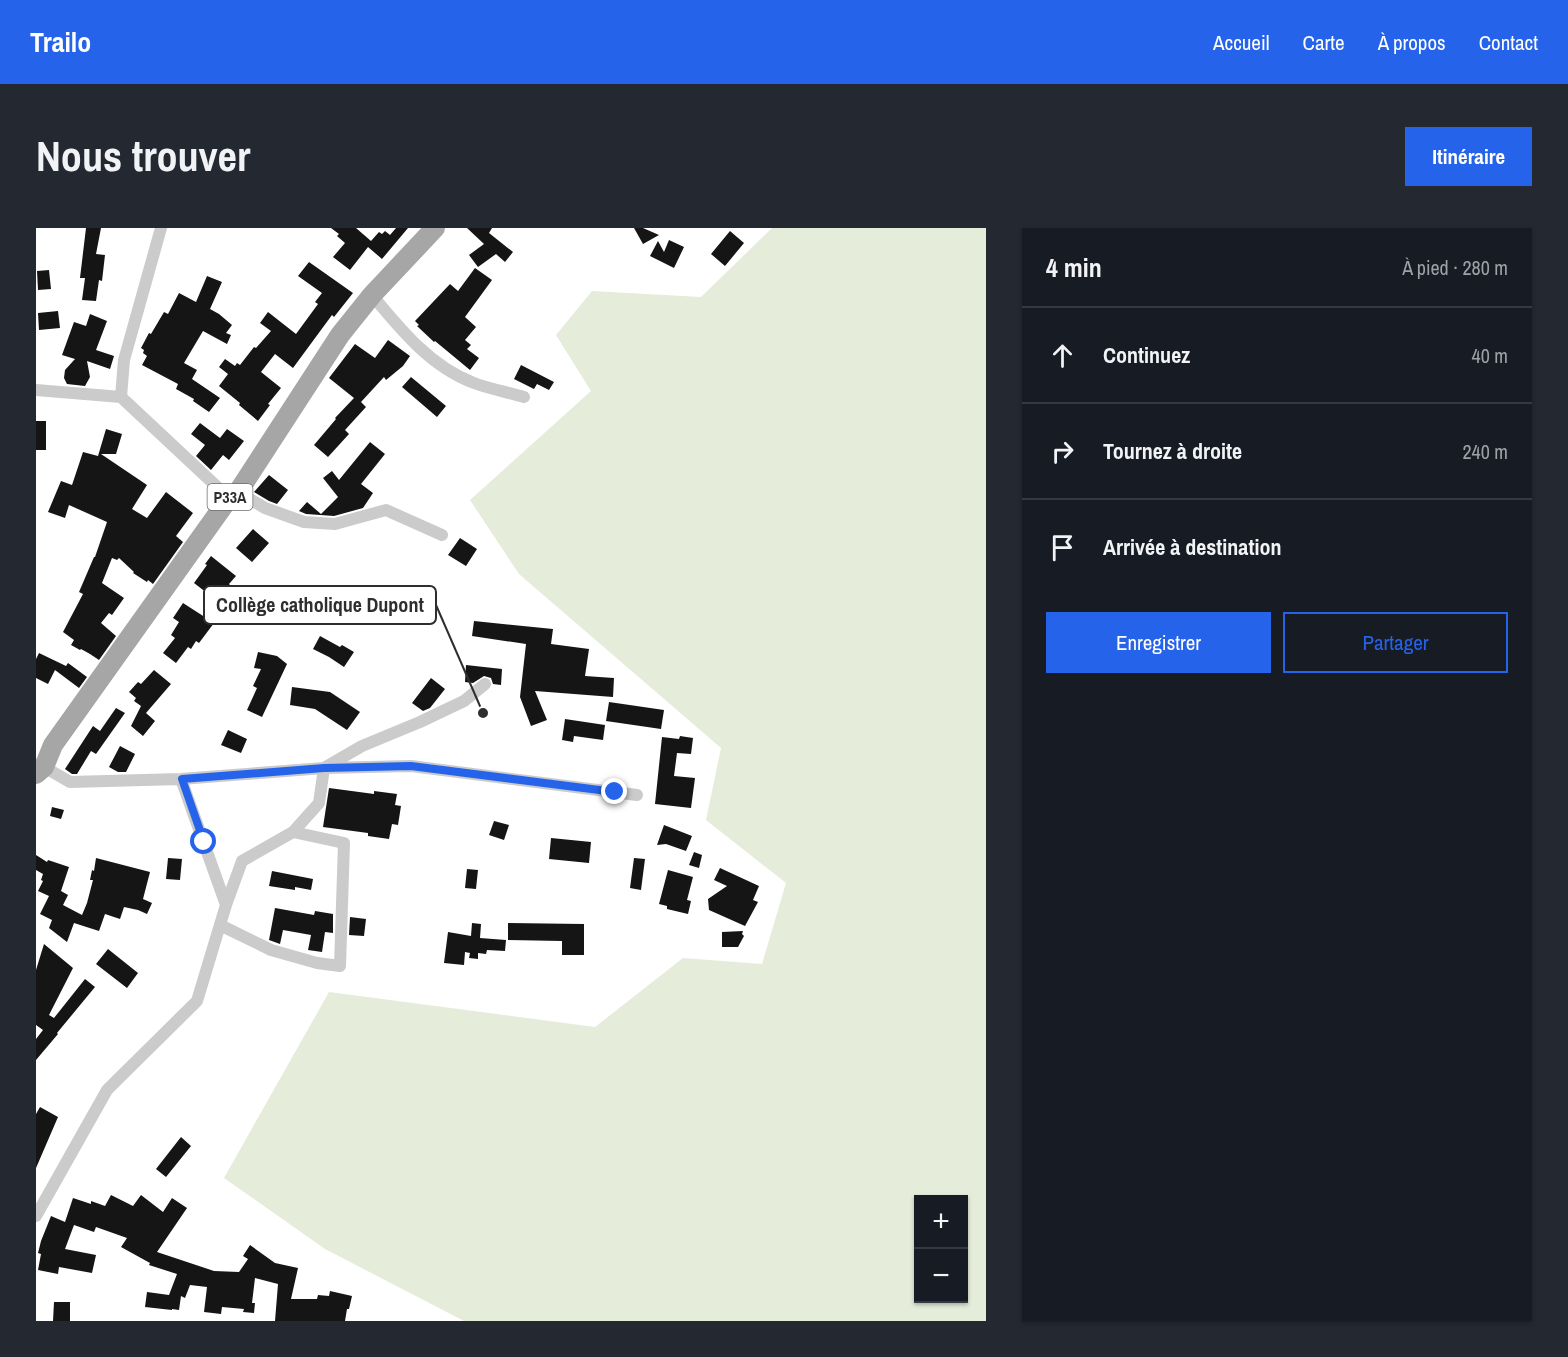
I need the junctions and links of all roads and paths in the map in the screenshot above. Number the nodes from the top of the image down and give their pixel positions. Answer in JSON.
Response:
{"nodes":[{"id":1,"x":161,"y":228,"type":"edge"},
{"id":2,"x":435,"y":228,"type":"edge"},
{"id":3,"x":372,"y":296,"type":"junction"},
{"id":4,"x":36,"y":390,"type":"edge"},
{"id":5,"x":524,"y":397,"type":"dead end"},
{"id":6,"x":121,"y":398,"type":"junction"},
{"id":7,"x":233,"y":495,"type":"junction"},
{"id":8,"x":442,"y":535,"type":"dead end"},
{"id":9,"x":485,"y":684,"type":"dead end"},
{"id":10,"x":39,"y":768,"type":"edge"},
{"id":11,"x":324,"y":768,"type":"junction"},
{"id":12,"x":182,"y":779,"type":"junction"},
{"id":13,"x":637,"y":795,"type":"dead end"},
{"id":14,"x":293,"y":832,"type":"junction"},
{"id":15,"x":226,"y":905,"type":"junction"},
{"id":16,"x":220,"y":925,"type":"junction"},
{"id":17,"x":36,"y":1216,"type":"edge"}],
"edges":[{"from":1,"to":6,"type":"street"},
{"from":2,"to":3,"type":"main road","number":"P33A"},
{"from":3,"to":5,"type":"street"},
{"from":3,"to":7,"type":"main road","number":"P33A"},
{"from":4,"to":6,"type":"street"},
{"from":6,"to":7,"type":"street"},
{"from":7,"to":8,"type":"street"},
{"from":7,"to":10,"type":"main road","number":"P33A"},
{"from":9,"to":11,"type":"street"},
{"from":10,"to":12,"type":"street"},
{"from":11,"to":12,"type":"street"},
{"from":11,"to":13,"type":"street"},
{"from":11,"to":14,"type":"street"},
{"from":12,"to":15,"type":"street"},
{"from":14,"to":15,"type":"street"},
{"from":14,"to":16,"type":"street"},
{"from":15,"to":16,"type":"street"},
{"from":16,"to":17,"type":"street"}]}
